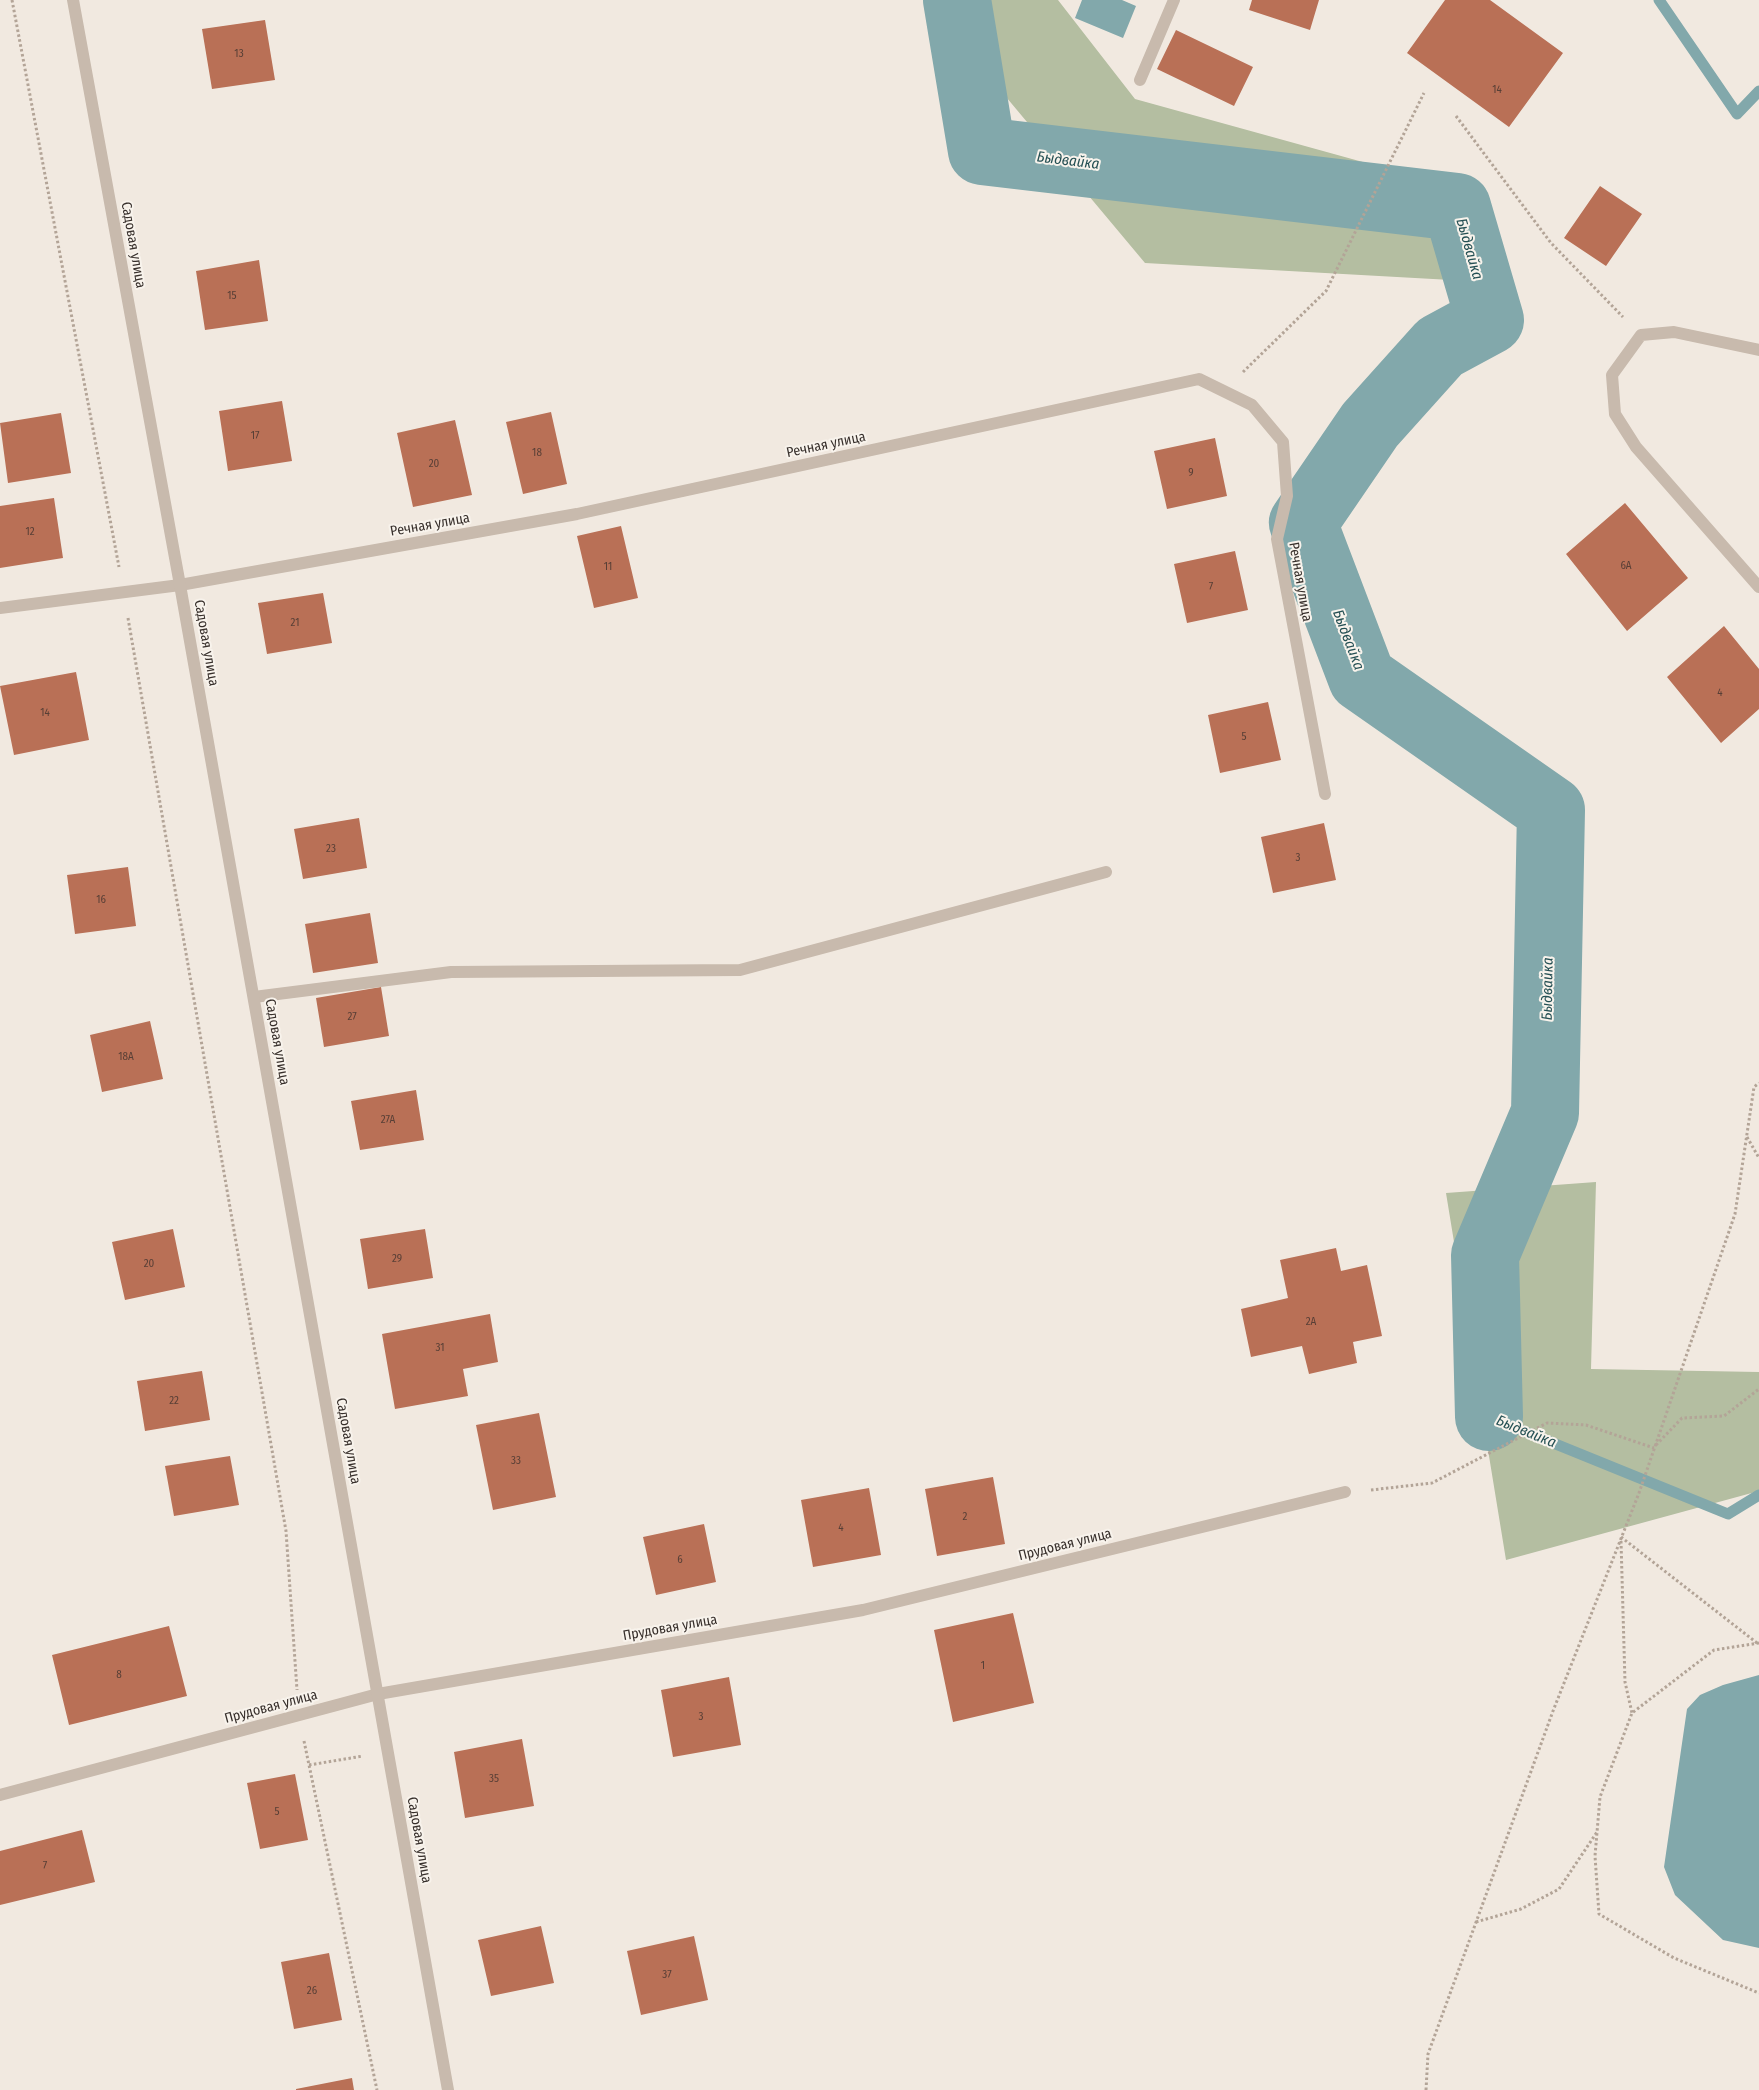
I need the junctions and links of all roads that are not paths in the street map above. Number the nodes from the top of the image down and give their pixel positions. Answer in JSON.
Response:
{"nodes":[{"id":1,"x":73,"y":0,"type":"edge"},
{"id":2,"x":1174,"y":0,"type":"edge"},
{"id":3,"x":1140,"y":80,"type":"dead end"},
{"id":4,"x":1759,"y":350,"type":"edge"},
{"id":5,"x":180,"y":585,"type":"junction"},
{"id":6,"x":1759,"y":587,"type":"edge"},
{"id":7,"x":0,"y":608,"type":"edge"},
{"id":8,"x":1325,"y":794,"type":"dead end"},
{"id":9,"x":1106,"y":872,"type":"dead end"},
{"id":10,"x":254,"y":997,"type":"junction"},
{"id":11,"x":1345,"y":1492,"type":"road end"},
{"id":12,"x":378,"y":1694,"type":"junction"},
{"id":13,"x":0,"y":1795,"type":"edge"},
{"id":14,"x":448,"y":2090,"type":"edge"}],
"edges":[{"from":1,"to":5,"type":"street","name":"Садовая улица"},
{"from":2,"to":3,"type":"street"},
{"from":4,"to":6,"type":"street"},
{"from":5,"to":7,"type":"street","name":"Речная улица"},
{"from":5,"to":8,"type":"street","name":"Речная улица"},
{"from":5,"to":10,"type":"street","name":"Садовая улица"},
{"from":9,"to":10,"type":"street"},
{"from":10,"to":12,"type":"street","name":"Садовая улица"},
{"from":11,"to":12,"type":"street","name":"Прудовая улица"},
{"from":12,"to":13,"type":"street","name":"Прудовая улица"},
{"from":12,"to":14,"type":"street","name":"Садовая улица"}]}
